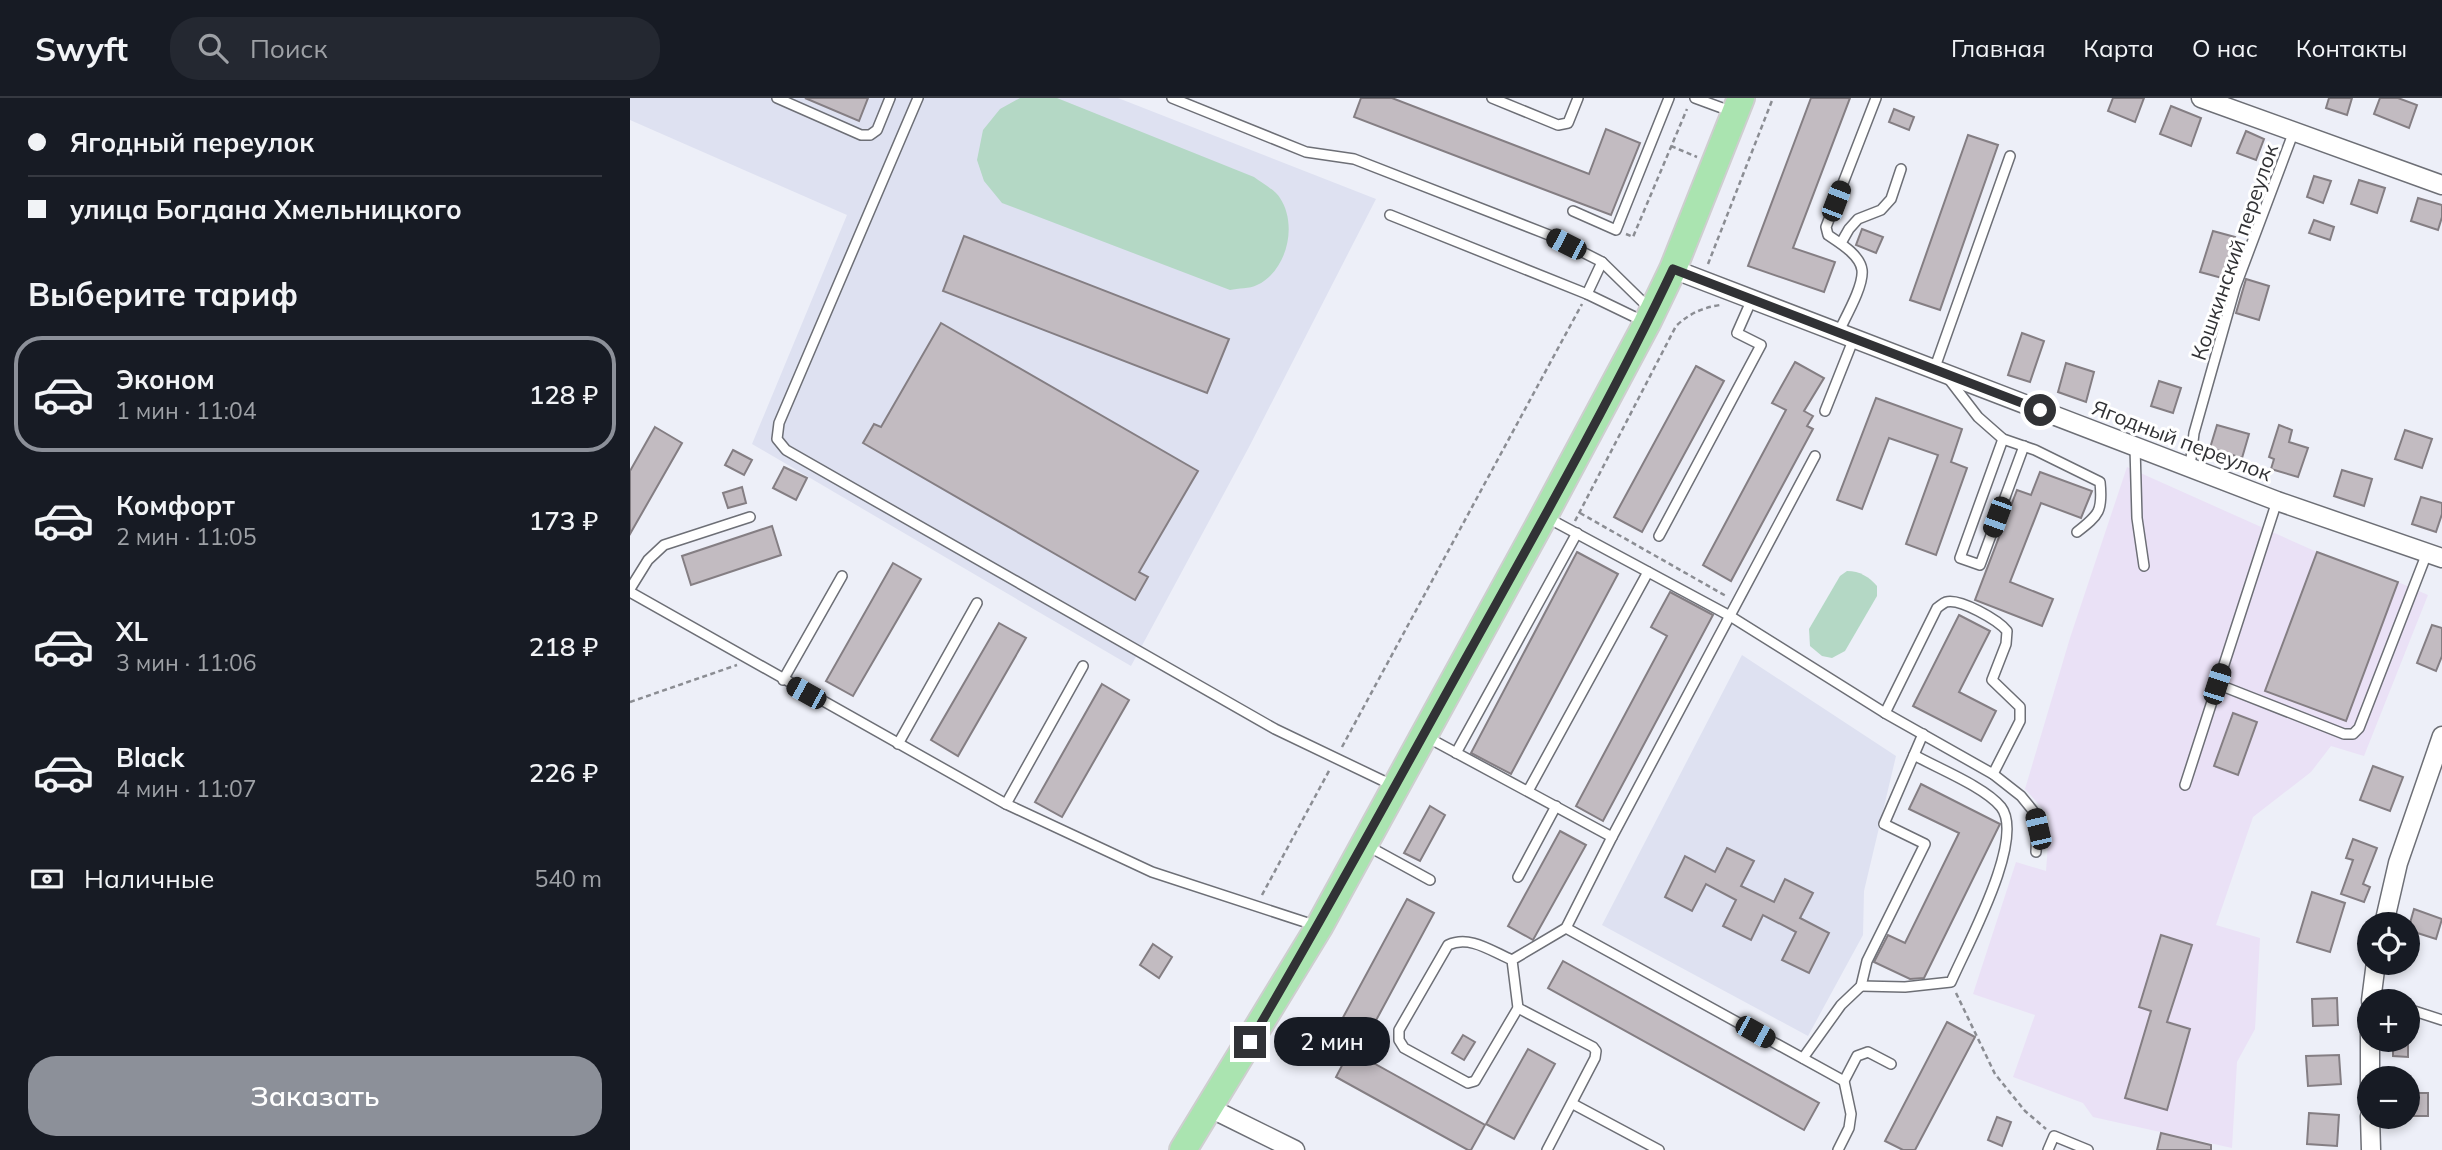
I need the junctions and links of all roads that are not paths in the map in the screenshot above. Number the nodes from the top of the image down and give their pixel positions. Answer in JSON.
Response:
{"nodes":[{"id":1,"x":777,"y":98,"type":"edge"},
{"id":2,"x":890,"y":98,"type":"edge"},
{"id":3,"x":918,"y":98,"type":"edge"},
{"id":4,"x":1172,"y":98,"type":"edge"},
{"id":5,"x":1492,"y":98,"type":"edge"},
{"id":6,"x":1578,"y":98,"type":"edge"},
{"id":7,"x":1669,"y":98,"type":"edge"},
{"id":8,"x":1876,"y":98,"type":"edge"},
{"id":9,"x":2201,"y":98,"type":"edge"},
{"id":10,"x":1692,"y":102,"type":"edge"},
{"id":11,"x":1738,"y":106,"type":"edge"},
{"id":12,"x":2294,"y":131,"type":"junction"},
{"id":13,"x":2010,"y":156,"type":"dead end"},
{"id":14,"x":1901,"y":169,"type":"dead end"},
{"id":15,"x":2442,"y":185,"type":"edge"},
{"id":16,"x":1573,"y":211,"type":"dead end"},
{"id":17,"x":1390,"y":215,"type":"dead end"},
{"id":18,"x":1841,"y":243,"type":"junction"},
{"id":19,"x":1602,"y":262,"type":"junction"},
{"id":20,"x":1673,"y":269,"type":"junction"},
{"id":21,"x":1587,"y":294,"type":"junction"},
{"id":22,"x":1752,"y":299,"type":"junction"},
{"id":23,"x":1650,"y":317,"type":"junction"},
{"id":24,"x":1846,"y":335,"type":"junction"},
{"id":25,"x":1940,"y":372,"type":"junction"},
{"id":26,"x":1825,"y":411,"type":"dead end"},
{"id":27,"x":2003,"y":439,"type":"junction"},
{"id":28,"x":2024,"y":446,"type":"junction"},
{"id":29,"x":2135,"y":447,"type":"junction"},
{"id":30,"x":1815,"y":456,"type":"dead end"},
{"id":31,"x":2190,"y":467,"type":"junction"},
{"id":32,"x":2277,"y":501,"type":"junction"},
{"id":33,"x":1544,"y":516,"type":"junction"},
{"id":34,"x":750,"y":517,"type":"dead end"},
{"id":35,"x":1573,"y":532,"type":"junction"},
{"id":36,"x":2077,"y":532,"type":"dead end"},
{"id":37,"x":1659,"y":536,"type":"road end"},
{"id":38,"x":2435,"y":556,"type":"edge"},
{"id":39,"x":2144,"y":566,"type":"dead end"},
{"id":40,"x":1648,"y":572,"type":"junction"},
{"id":41,"x":842,"y":576,"type":"dead end"},
{"id":42,"x":630,"y":591,"type":"edge"},
{"id":43,"x":976,"y":603,"type":"dead end"},
{"id":44,"x":1730,"y":616,"type":"junction"},
{"id":45,"x":1083,"y":666,"type":"dead end"},
{"id":46,"x":783,"y":680,"type":"junction"},
{"id":47,"x":2217,"y":684,"type":"junction"},
{"id":48,"x":1885,"y":713,"type":"junction"},
{"id":49,"x":1923,"y":734,"type":"junction"},
{"id":50,"x":1423,"y":735,"type":"junction"},
{"id":51,"x":2442,"y":736,"type":"edge"},
{"id":52,"x":898,"y":744,"type":"junction"},
{"id":53,"x":1456,"y":753,"type":"junction"},
{"id":54,"x":1914,"y":755,"type":"junction"},
{"id":55,"x":1993,"y":774,"type":"junction"},
{"id":56,"x":2185,"y":785,"type":"dead end"},
{"id":57,"x":1396,"y":787,"type":"junction"},
{"id":58,"x":1528,"y":791,"type":"junction"},
{"id":59,"x":1006,"y":804,"type":"junction"},
{"id":60,"x":1556,"y":806,"type":"junction"},
{"id":61,"x":1612,"y":836,"type":"junction"},
{"id":62,"x":1364,"y":844,"type":"junction"},
{"id":63,"x":2036,"y":852,"type":"dead end"},
{"id":64,"x":1518,"y":877,"type":"dead end"},
{"id":65,"x":1430,"y":880,"type":"dead end"},
{"id":66,"x":2387,"y":912,"type":"edge"},
{"id":67,"x":1319,"y":927,"type":"junction"},
{"id":68,"x":1566,"y":928,"type":"junction"},
{"id":69,"x":1512,"y":960,"type":"junction"},
{"id":70,"x":1861,"y":986,"type":"junction"},
{"id":71,"x":1518,"y":1008,"type":"junction"},
{"id":72,"x":2420,"y":1013,"type":"edge"},
{"id":73,"x":2442,"y":1020,"type":"edge"},
{"id":74,"x":1803,"y":1058,"type":"junction"},
{"id":75,"x":1891,"y":1064,"type":"dead end"},
{"id":76,"x":1844,"y":1081,"type":"junction"},
{"id":77,"x":1573,"y":1104,"type":"junction"},
{"id":78,"x":1210,"y":1108,"type":"junction"},
{"id":79,"x":2370,"y":1129,"type":"edge"},
{"id":80,"x":1183,"y":1150,"type":"edge"},
{"id":81,"x":1295,"y":1150,"type":"edge"},
{"id":82,"x":1547,"y":1150,"type":"edge"},
{"id":83,"x":1659,"y":1150,"type":"edge"},
{"id":84,"x":1838,"y":1150,"type":"edge"},
{"id":85,"x":2048,"y":1150,"type":"edge"},
{"id":86,"x":2088,"y":1150,"type":"edge"},
{"id":87,"x":2371,"y":1150,"type":"edge"}],
"edges":[{"from":1,"to":2,"type":"lane"},
{"from":3,"to":57,"type":"lane"},
{"from":4,"to":19,"type":"lane"},
{"from":5,"to":6,"type":"lane"},
{"from":7,"to":16,"type":"lane"},
{"from":8,"to":18,"type":"lane"},
{"from":9,"to":12,"type":"street"},
{"from":10,"to":11,"type":"lane"},
{"from":11,"to":20,"type":"main road"},
{"from":12,"to":15,"type":"street"},
{"from":12,"to":31,"type":"lane","name":"Кошкинский переулок"},
{"from":13,"to":25,"type":"lane"},
{"from":14,"to":18,"type":"lane"},
{"from":17,"to":21,"type":"lane"},
{"from":18,"to":24,"type":"lane"},
{"from":19,"to":21,"type":"lane"},
{"from":19,"to":23,"type":"lane"},
{"from":20,"to":22,"type":"street","name":"Ягодный переулок"},
{"from":20,"to":23,"type":"main road"},
{"from":21,"to":23,"type":"lane"},
{"from":22,"to":24,"type":"street","name":"Ягодный переулок"},
{"from":22,"to":37,"type":"lane"},
{"from":23,"to":33,"type":"main road"},
{"from":24,"to":25,"type":"street","name":"Ягодный переулок"},
{"from":24,"to":26,"type":"lane"},
{"from":25,"to":27,"type":"lane"},
{"from":25,"to":29,"type":"street","name":"Ягодный переулок"},
{"from":27,"to":28,"type":"lane"},
{"from":27,"to":28,"type":"lane"},
{"from":28,"to":36,"type":"lane"},
{"from":29,"to":31,"type":"street","name":"Ягодный переулок"},
{"from":29,"to":39,"type":"lane"},
{"from":30,"to":44,"type":"lane"},
{"from":31,"to":32,"type":"street","name":"Ягодный переулок"},
{"from":32,"to":38,"type":"street","name":"Ягодный переулок"},
{"from":32,"to":47,"type":"lane"},
{"from":33,"to":35,"type":"lane"},
{"from":33,"to":50,"type":"main road"},
{"from":34,"to":42,"type":"lane"},
{"from":35,"to":40,"type":"lane"},
{"from":35,"to":53,"type":"lane"},
{"from":38,"to":47,"type":"lane"},
{"from":40,"to":44,"type":"lane"},
{"from":40,"to":58,"type":"lane"},
{"from":41,"to":46,"type":"lane"},
{"from":42,"to":46,"type":"lane"},
{"from":43,"to":52,"type":"lane"},
{"from":44,"to":48,"type":"lane"},
{"from":44,"to":61,"type":"lane"},
{"from":45,"to":59,"type":"lane"},
{"from":46,"to":52,"type":"lane"},
{"from":47,"to":56,"type":"lane"},
{"from":48,"to":49,"type":"lane"},
{"from":48,"to":55,"type":"lane"},
{"from":49,"to":54,"type":"lane"},
{"from":49,"to":55,"type":"lane"},
{"from":50,"to":53,"type":"lane"},
{"from":50,"to":57,"type":"main road"},
{"from":51,"to":66,"type":"street"},
{"from":52,"to":59,"type":"lane"},
{"from":53,"to":58,"type":"lane"},
{"from":54,"to":70,"type":"lane"},
{"from":54,"to":70,"type":"lane"},
{"from":55,"to":63,"type":"lane"},
{"from":57,"to":62,"type":"main road"},
{"from":58,"to":60,"type":"lane"},
{"from":59,"to":67,"type":"lane"},
{"from":60,"to":61,"type":"lane"},
{"from":60,"to":64,"type":"lane"},
{"from":61,"to":68,"type":"lane"},
{"from":62,"to":65,"type":"lane"},
{"from":62,"to":67,"type":"main road"},
{"from":67,"to":78,"type":"main road"},
{"from":68,"to":69,"type":"lane"},
{"from":68,"to":74,"type":"lane"},
{"from":69,"to":71,"type":"lane"},
{"from":69,"to":71,"type":"lane"},
{"from":70,"to":74,"type":"lane"},
{"from":71,"to":77,"type":"lane"},
{"from":72,"to":73,"type":"lane"},
{"from":74,"to":76,"type":"lane"},
{"from":75,"to":76,"type":"lane"},
{"from":76,"to":84,"type":"lane"},
{"from":77,"to":82,"type":"lane"},
{"from":77,"to":83,"type":"lane"},
{"from":78,"to":80,"type":"main road"},
{"from":78,"to":81,"type":"street"},
{"from":79,"to":87,"type":"street"},
{"from":85,"to":86,"type":"lane"}]}
